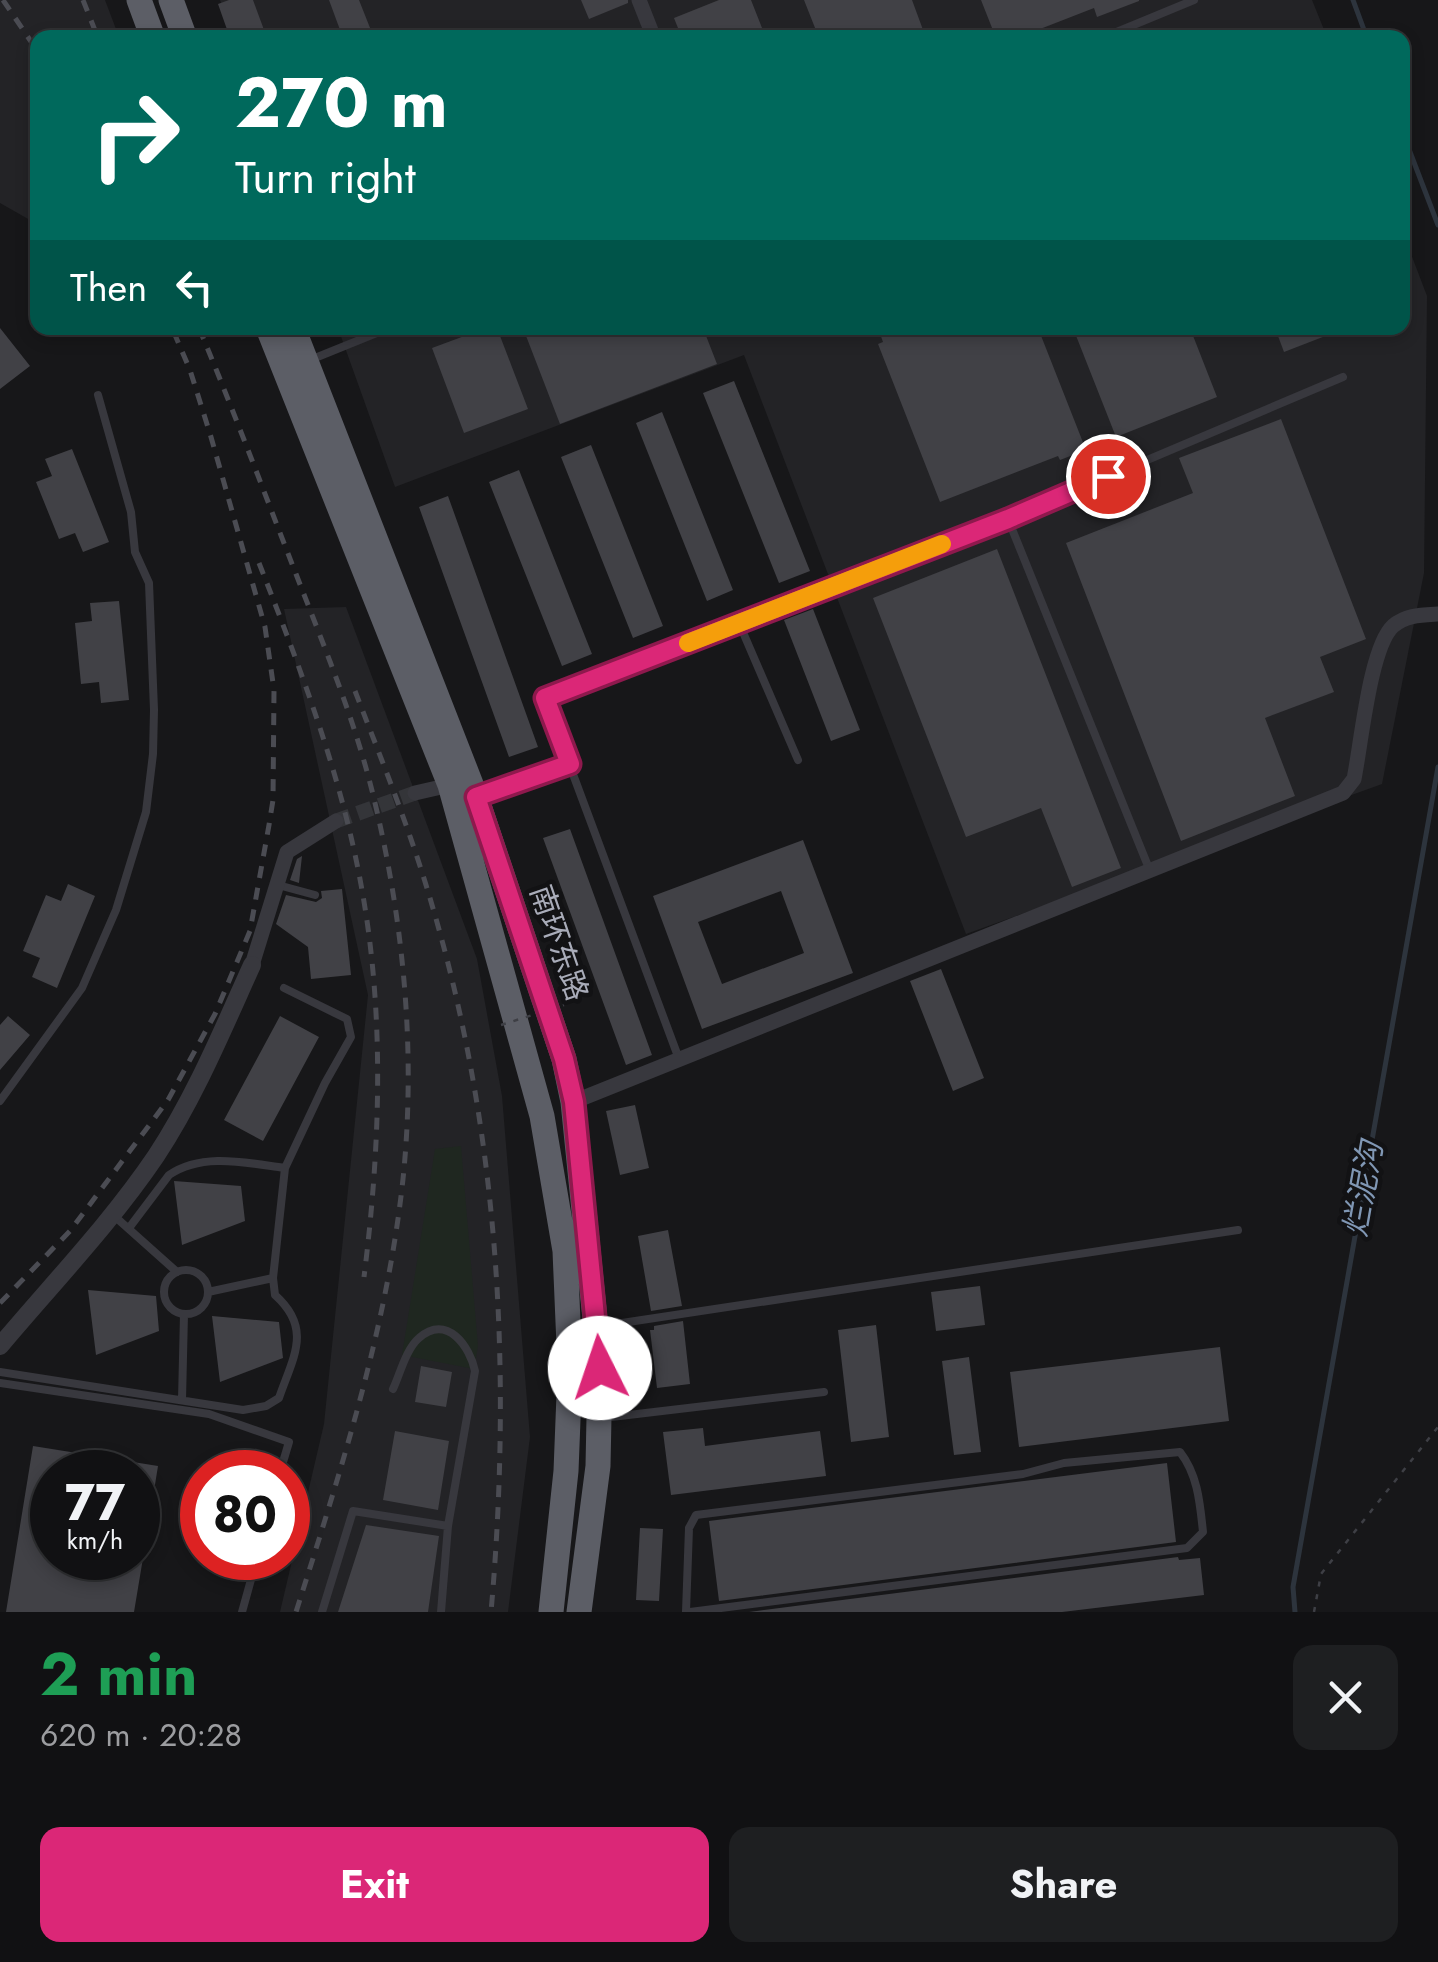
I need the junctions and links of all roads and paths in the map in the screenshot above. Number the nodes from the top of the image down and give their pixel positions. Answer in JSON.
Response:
{"nodes":[{"id":1,"x":138,"y":0,"type":"edge"},
{"id":2,"x":171,"y":0,"type":"edge"},
{"id":3,"x":638,"y":0,"type":"edge"},
{"id":4,"x":1194,"y":0,"type":"edge"},
{"id":5,"x":151,"y":30,"type":"edge"},
{"id":6,"x":182,"y":30,"type":"edge"},
{"id":7,"x":651,"y":30,"type":"edge"},
{"id":8,"x":1121,"y":30,"type":"edge"},
{"id":9,"x":271,"y":335,"type":"edge"},
{"id":10,"x":296,"y":335,"type":"edge"},
{"id":11,"x":371,"y":335,"type":"edge"},
{"id":12,"x":306,"y":361,"type":"junction"},
{"id":13,"x":1343,"y":378,"type":"dead end"},
{"id":14,"x":98,"y":394,"type":"dead end"},
{"id":15,"x":1008,"y":519,"type":"junction"},
{"id":16,"x":1438,"y":614,"type":"edge"},
{"id":17,"x":739,"y":623,"type":"junction"},
{"id":18,"x":798,"y":760,"type":"dead end"},
{"id":19,"x":570,"y":764,"type":"junction"},
{"id":20,"x":450,"y":785,"type":"junction"},
{"id":21,"x":415,"y":794,"type":"tunnel mouth"},
{"id":22,"x":476,"y":797,"type":"junction"},
{"id":23,"x":336,"y":821,"type":"tunnel mouth"},
{"id":24,"x":1150,"y":871,"type":"junction"},
{"id":25,"x":278,"y":884,"type":"junction"},
{"id":26,"x":315,"y":895,"type":"dead end"},
{"id":27,"x":252,"y":964,"type":"joint"},
{"id":28,"x":284,"y":988,"type":"dead end"},
{"id":29,"x":564,"y":1005,"type":"dead end"},
{"id":30,"x":501,"y":1025,"type":"dead end"},
{"id":31,"x":680,"y":1058,"type":"junction"},
{"id":32,"x":0,"y":1101,"type":"edge"},
{"id":33,"x":574,"y":1102,"type":"junction"},
{"id":34,"x":285,"y":1168,"type":"junction"},
{"id":35,"x":112,"y":1214,"type":"junction"},
{"id":36,"x":129,"y":1228,"type":"junction"},
{"id":37,"x":1238,"y":1230,"type":"dead end"},
{"id":38,"x":177,"y":1272,"type":"junction"},
{"id":39,"x":273,"y":1278,"type":"junction"},
{"id":40,"x":208,"y":1292,"type":"junction"},
{"id":41,"x":184,"y":1314,"type":"junction"},
{"id":42,"x":598,"y":1326,"type":"junction"},
{"id":43,"x":0,"y":1346,"type":"edge"},
{"id":44,"x":0,"y":1372,"type":"edge"},
{"id":45,"x":0,"y":1383,"type":"edge"},
{"id":46,"x":393,"y":1389,"type":"dead end"},
{"id":47,"x":824,"y":1392,"type":"dead end"},
{"id":48,"x":182,"y":1400,"type":"junction"},
{"id":49,"x":599,"y":1419,"type":"junction"},
{"id":50,"x":1438,"y":1427,"type":"edge"},
{"id":51,"x":287,"y":1450,"type":"edge"},
{"id":52,"x":448,"y":1526,"type":"junction"},
{"id":53,"x":251,"y":1580,"type":"edge"},
{"id":54,"x":242,"y":1612,"type":"edge"},
{"id":55,"x":322,"y":1612,"type":"edge"},
{"id":56,"x":441,"y":1612,"type":"edge"},
{"id":57,"x":550,"y":1612,"type":"edge"},
{"id":58,"x":579,"y":1612,"type":"edge"},
{"id":59,"x":688,"y":1612,"type":"edge"},
{"id":60,"x":1314,"y":1612,"type":"edge"}],
"edges":[{"from":1,"to":5,"type":"highway"},
{"from":2,"to":6,"type":"highway"},
{"from":3,"to":7,"type":"street"},
{"from":4,"to":8,"type":"lane"},
{"from":9,"to":20,"type":"highway","name":"南环东路"},
{"from":10,"to":12,"type":"highway","name":"南环东路"},
{"from":11,"to":12,"type":"lane"},
{"from":12,"to":22,"type":"highway","name":"南环东路"},
{"from":13,"to":15,"type":"lane"},
{"from":14,"to":32,"type":"lane"},
{"from":15,"to":17,"type":"lane"},
{"from":15,"to":24,"type":"lane"},
{"from":16,"to":24,"type":"street"},
{"from":17,"to":18,"type":"lane"},
{"from":17,"to":19,"type":"lane"},
{"from":19,"to":22,"type":"lane"},
{"from":19,"to":31,"type":"lane"},
{"from":20,"to":21,"type":"street"},
{"from":20,"to":57,"type":"highway","name":"南环东路"},
{"from":22,"to":33,"type":"highway","name":"南环东路"},
{"from":23,"to":25,"type":"street"},
{"from":24,"to":31,"type":"street"},
{"from":25,"to":26,"type":"lane"},
{"from":25,"to":27,"type":"street"},
{"from":27,"to":35,"type":"street"},
{"from":28,"to":34,"type":"lane"},
{"from":29,"to":30,"type":"path","bridge":true},
{"from":31,"to":33,"type":"street"},
{"from":33,"to":42,"type":"highway","name":"南环东路"},
{"from":34,"to":36,"type":"lane"},
{"from":34,"to":39,"type":"lane"},
{"from":35,"to":36,"type":"lane"},
{"from":35,"to":43,"type":"street"},
{"from":36,"to":38,"type":"lane"},
{"from":37,"to":42,"type":"lane"},
{"from":38,"to":40,"type":"lane"},
{"from":38,"to":41,"type":"lane"},
{"from":39,"to":40,"type":"lane"},
{"from":39,"to":48,"type":"lane"},
{"from":40,"to":41,"type":"lane"},
{"from":41,"to":48,"type":"lane"},
{"from":42,"to":49,"type":"highway","name":"南环东路"},
{"from":44,"to":48,"type":"lane"},
{"from":45,"to":51,"type":"lane"},
{"from":46,"to":52,"type":"lane"},
{"from":47,"to":49,"type":"lane"},
{"from":49,"to":58,"type":"highway","name":"南环东路"},
{"from":50,"to":60,"type":"path"},
{"from":52,"to":55,"type":"lane"},
{"from":52,"to":56,"type":"lane"},
{"from":53,"to":54,"type":"lane"},
{"from":59,"to":59,"type":"lane"}]}
